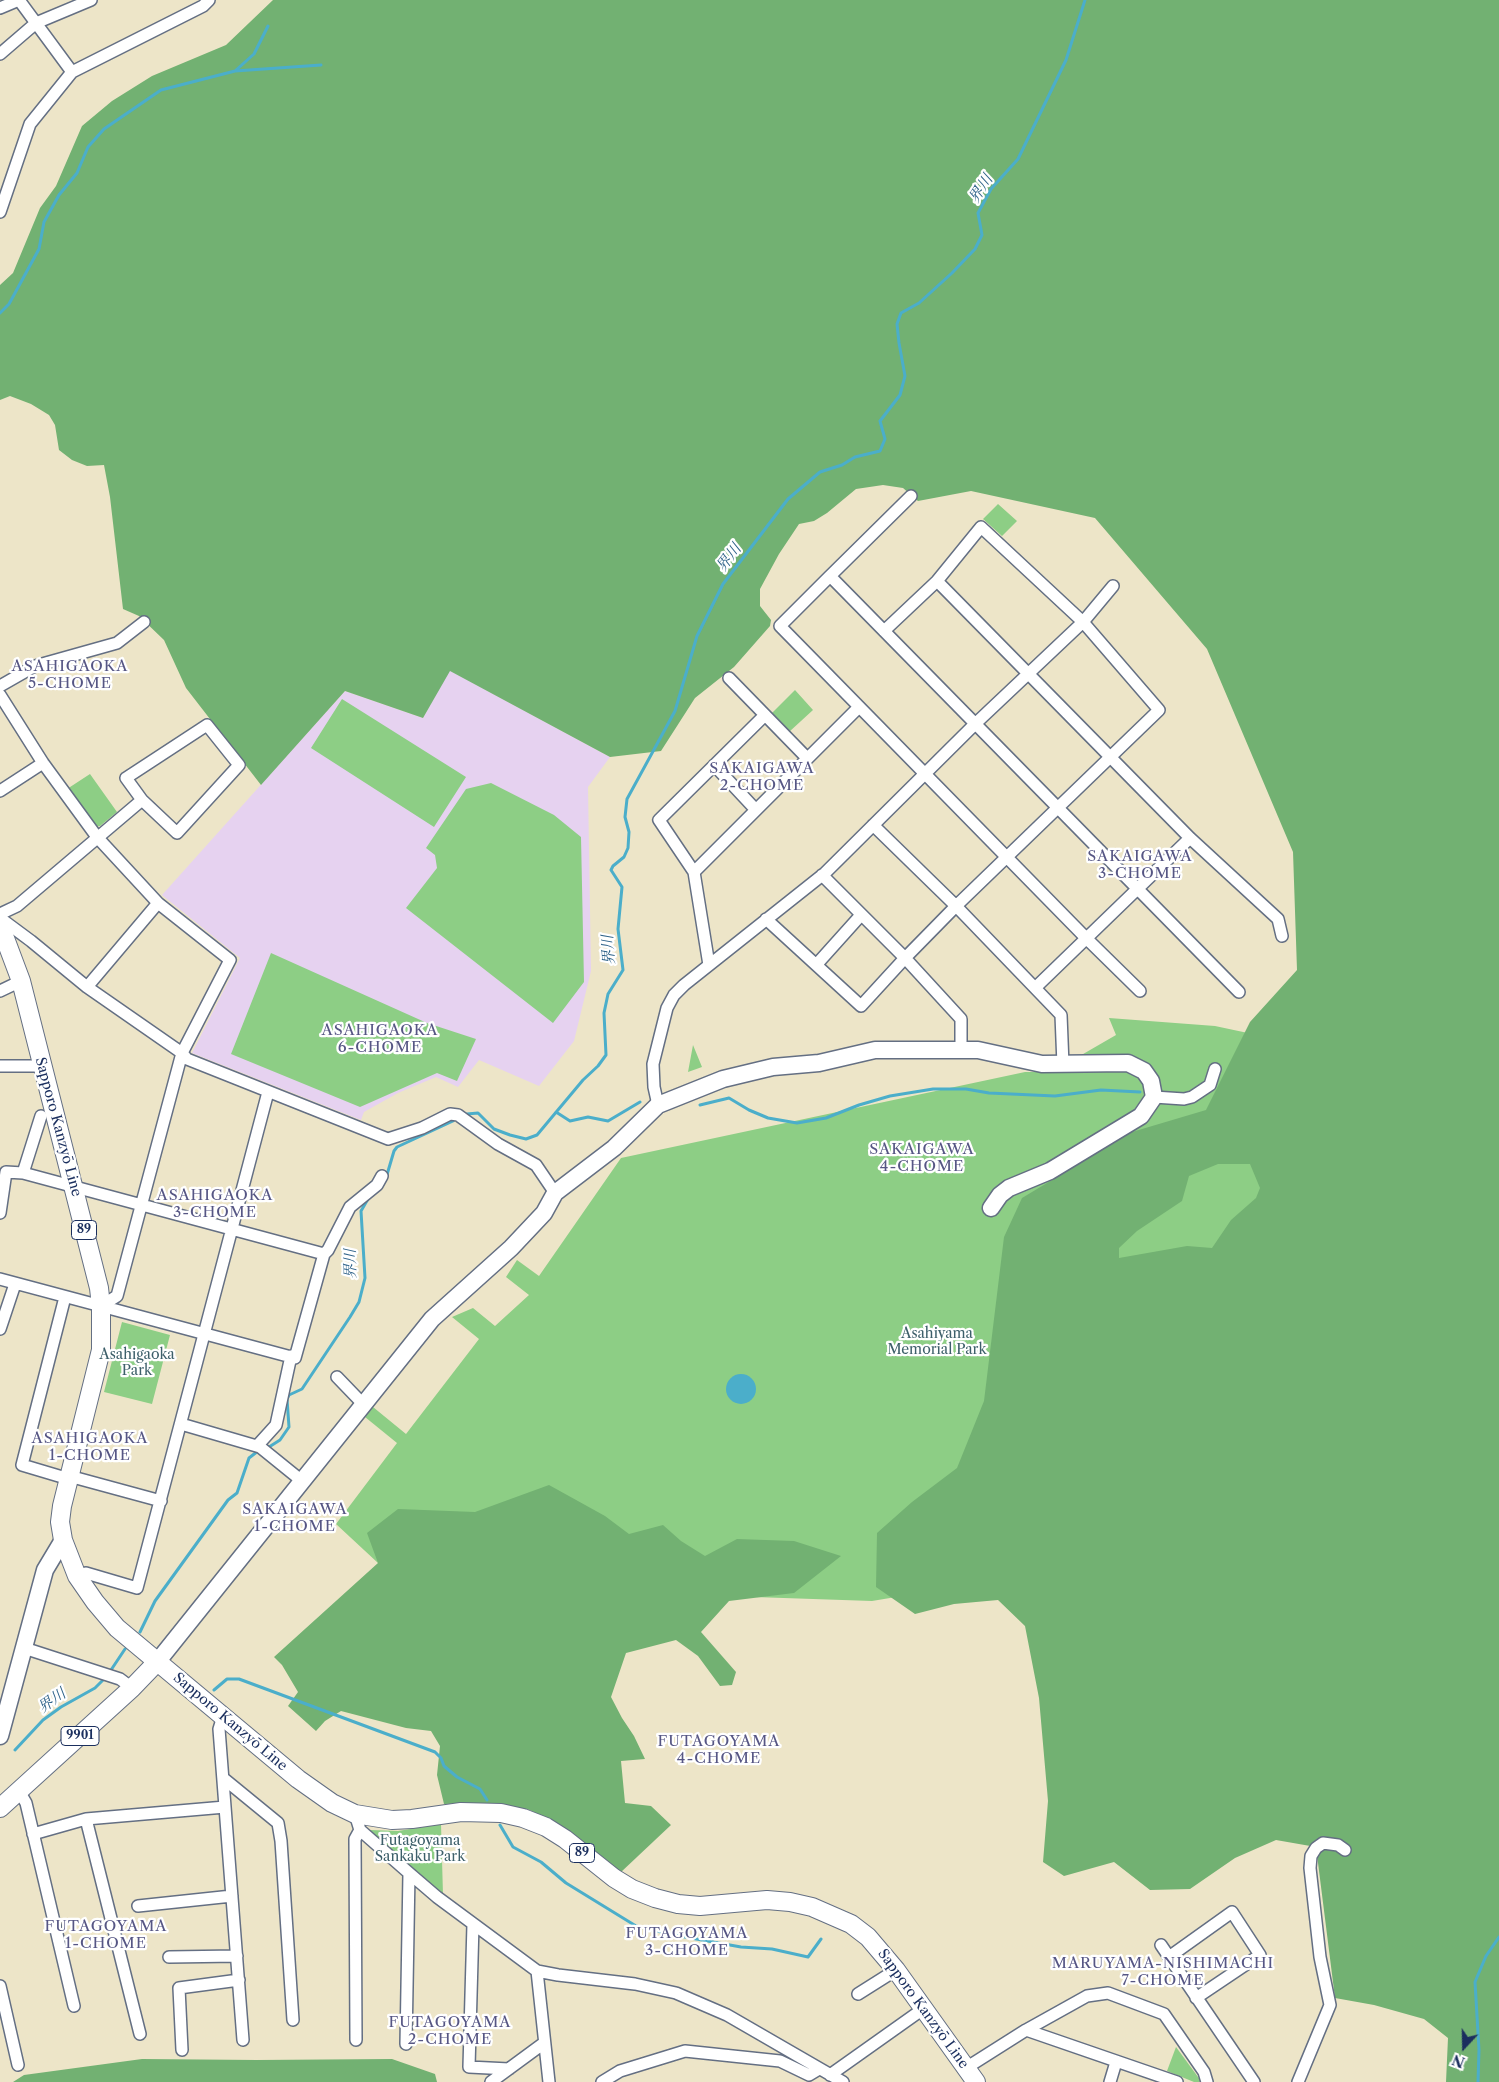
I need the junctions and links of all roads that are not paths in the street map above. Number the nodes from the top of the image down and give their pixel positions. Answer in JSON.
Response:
{"nodes":[{"id":1,"x":19,"y":0,"type":"edge"},
{"id":2,"x":91,"y":0,"type":"edge"},
{"id":3,"x":204,"y":2,"type":"edge"},
{"id":4,"x":0,"y":8,"type":"edge"},
{"id":5,"x":36,"y":23,"type":"junction"},
{"id":6,"x":0,"y":54,"type":"edge"},
{"id":7,"x":72,"y":72,"type":"junction"},
{"id":8,"x":0,"y":212,"type":"edge"},
{"id":9,"x":911,"y":496,"type":"dead end"},
{"id":10,"x":830,"y":576,"type":"junction"},
{"id":11,"x":937,"y":581,"type":"junction"},
{"id":12,"x":1113,"y":586,"type":"dead end"},
{"id":13,"x":144,"y":622,"type":"dead end"},
{"id":14,"x":1083,"y":622,"type":"junction"},
{"id":15,"x":884,"y":631,"type":"junction"},
{"id":16,"x":1029,"y":675,"type":"junction"},
{"id":17,"x":730,"y":678,"type":"dead end"},
{"id":18,"x":0,"y":686,"type":"edge"},
{"id":19,"x":0,"y":695,"type":"edge"},
{"id":20,"x":859,"y":707,"type":"junction"},
{"id":21,"x":765,"y":714,"type":"junction"},
{"id":22,"x":975,"y":724,"type":"junction"},
{"id":23,"x":1111,"y":757,"type":"junction"},
{"id":24,"x":807,"y":758,"type":"junction"},
{"id":25,"x":43,"y":763,"type":"junction"},
{"id":26,"x":714,"y":766,"type":"junction"},
{"id":27,"x":925,"y":774,"type":"junction"},
{"id":28,"x":0,"y":790,"type":"edge"},
{"id":29,"x":142,"y":800,"type":"junction"},
{"id":30,"x":1058,"y":807,"type":"junction"},
{"id":31,"x":756,"y":810,"type":"junction"},
{"id":32,"x":873,"y":825,"type":"junction"},
{"id":33,"x":97,"y":837,"type":"junction"},
{"id":34,"x":1190,"y":838,"type":"junction"},
{"id":35,"x":1006,"y":857,"type":"junction"},
{"id":36,"x":694,"y":872,"type":"junction"},
{"id":37,"x":822,"y":875,"type":"junction"},
{"id":38,"x":1138,"y":888,"type":"junction"},
{"id":39,"x":158,"y":903,"type":"junction"},
{"id":40,"x":956,"y":906,"type":"junction"},
{"id":41,"x":0,"y":914,"type":"edge"},
{"id":42,"x":861,"y":915,"type":"junction"},
{"id":43,"x":0,"y":918,"type":"edge"},
{"id":44,"x":766,"y":919,"type":"junction"},
{"id":45,"x":0,"y":925,"type":"edge"},
{"id":46,"x":1282,"y":936,"type":"dead end"},
{"id":47,"x":1086,"y":938,"type":"junction"},
{"id":48,"x":905,"y":958,"type":"junction"},
{"id":49,"x":817,"y":964,"type":"junction"},
{"id":50,"x":709,"y":965,"type":"junction"},
{"id":51,"x":21,"y":981,"type":"junction"},
{"id":52,"x":87,"y":987,"type":"junction"},
{"id":53,"x":1035,"y":988,"type":"junction"},
{"id":54,"x":1140,"y":991,"type":"dead end"},
{"id":55,"x":0,"y":992,"type":"edge"},
{"id":56,"x":1239,"y":992,"type":"dead end"},
{"id":57,"x":961,"y":1050,"type":"junction"},
{"id":58,"x":182,"y":1053,"type":"junction"},
{"id":59,"x":1063,"y":1065,"type":"junction"},
{"id":60,"x":0,"y":1066,"type":"edge"},
{"id":61,"x":42,"y":1066,"type":"junction"},
{"id":62,"x":1215,"y":1069,"type":"dead end"},
{"id":63,"x":268,"y":1092,"type":"junction"},
{"id":64,"x":1154,"y":1097,"type":"junction"},
{"id":65,"x":658,"y":1105,"type":"junction"},
{"id":66,"x":41,"y":1116,"type":"dead end"},
{"id":67,"x":23,"y":1173,"type":"junction"},
{"id":68,"x":382,"y":1176,"type":"dead end"},
{"id":69,"x":74,"y":1188,"type":"junction"},
{"id":70,"x":555,"y":1193,"type":"junction"},
{"id":71,"x":140,"y":1205,"type":"junction"},
{"id":72,"x":991,"y":1208,"type":"dead end"},
{"id":73,"x":0,"y":1213,"type":"edge"},
{"id":74,"x":232,"y":1230,"type":"junction"},
{"id":75,"x":324,"y":1254,"type":"junction"},
{"id":76,"x":0,"y":1280,"type":"edge"},
{"id":77,"x":16,"y":1284,"type":"junction"},
{"id":78,"x":65,"y":1297,"type":"junction"},
{"id":79,"x":101,"y":1306,"type":"junction"},
{"id":80,"x":0,"y":1329,"type":"edge"},
{"id":81,"x":205,"y":1334,"type":"junction"},
{"id":82,"x":291,"y":1356,"type":"junction"},
{"id":83,"x":337,"y":1377,"type":"dead end"},
{"id":84,"x":364,"y":1404,"type":"junction"},
{"id":85,"x":181,"y":1424,"type":"junction"},
{"id":86,"x":257,"y":1446,"type":"junction"},
{"id":87,"x":69,"y":1477,"type":"junction"},
{"id":88,"x":302,"y":1481,"type":"junction"},
{"id":89,"x":161,"y":1501,"type":"junction"},
{"id":90,"x":63,"y":1540,"type":"junction"},
{"id":91,"x":77,"y":1576,"type":"junction"},
{"id":92,"x":24,"y":1648,"type":"junction"},
{"id":93,"x":158,"y":1661,"type":"junction"},
{"id":94,"x":132,"y":1688,"type":"junction"},
{"id":95,"x":223,"y":1716,"type":"junction"},
{"id":96,"x":0,"y":1735,"type":"edge"},
{"id":97,"x":223,"y":1778,"type":"junction"},
{"id":98,"x":19,"y":1791,"type":"junction"},
{"id":99,"x":225,"y":1807,"type":"junction"},
{"id":100,"x":0,"y":1808,"type":"edge"},
{"id":101,"x":86,"y":1819,"type":"junction"},
{"id":102,"x":358,"y":1822,"type":"junction"},
{"id":103,"x":33,"y":1834,"type":"junction"},
{"id":104,"x":1345,"y":1850,"type":"dead end"},
{"id":105,"x":408,"y":1873,"type":"junction"},
{"id":106,"x":232,"y":1896,"type":"junction"},
{"id":107,"x":138,"y":1906,"type":"dead end"},
{"id":108,"x":473,"y":1924,"type":"junction"},
{"id":109,"x":1161,"y":1945,"type":"dead end"},
{"id":110,"x":237,"y":1956,"type":"junction"},
{"id":111,"x":169,"y":1957,"type":"dead end"},
{"id":112,"x":1169,"y":1957,"type":"junction"},
{"id":113,"x":896,"y":1970,"type":"junction"},
{"id":114,"x":537,"y":1971,"type":"junction"},
{"id":115,"x":238,"y":1980,"type":"junction"},
{"id":116,"x":0,"y":1986,"type":"edge"},
{"id":117,"x":858,"y":1994,"type":"dead end"},
{"id":118,"x":1196,"y":1998,"type":"junction"},
{"id":119,"x":74,"y":2006,"type":"dead end"},
{"id":120,"x":924,"y":2009,"type":"junction"},
{"id":121,"x":293,"y":2020,"type":"dead end"},
{"id":122,"x":1026,"y":2030,"type":"junction"},
{"id":123,"x":140,"y":2034,"type":"dead end"},
{"id":124,"x":243,"y":2040,"type":"dead end"},
{"id":125,"x":356,"y":2040,"type":"dead end"},
{"id":126,"x":544,"y":2043,"type":"junction"},
{"id":127,"x":406,"y":2044,"type":"dead end"},
{"id":128,"x":182,"y":2050,"type":"dead end"},
{"id":129,"x":1116,"y":2062,"type":"junction"},
{"id":130,"x":18,"y":2065,"type":"dead end"},
{"id":131,"x":509,"y":2069,"type":"junction"},
{"id":132,"x":819,"y":2069,"type":"junction"},
{"id":133,"x":830,"y":2075,"type":"junction"},
{"id":134,"x":971,"y":2075,"type":"edge"},
{"id":135,"x":491,"y":2082,"type":"edge"},
{"id":136,"x":549,"y":2082,"type":"edge"},
{"id":137,"x":602,"y":2082,"type":"edge"},
{"id":138,"x":843,"y":2082,"type":"edge"},
{"id":139,"x":1110,"y":2082,"type":"edge"},
{"id":140,"x":1177,"y":2082,"type":"edge"},
{"id":141,"x":1207,"y":2082,"type":"edge"},
{"id":142,"x":1254,"y":2082,"type":"edge"},
{"id":143,"x":1298,"y":2082,"type":"edge"}],
"edges":[{"from":1,"to":4,"type":"street"},
{"from":1,"to":5,"type":"street"},
{"from":2,"to":5,"type":"street"},
{"from":3,"to":7,"type":"street"},
{"from":5,"to":6,"type":"street"},
{"from":5,"to":7,"type":"street"},
{"from":7,"to":8,"type":"street"},
{"from":9,"to":10,"type":"street"},
{"from":10,"to":15,"type":"street"},
{"from":10,"to":20,"type":"street"},
{"from":11,"to":14,"type":"street"},
{"from":11,"to":15,"type":"street"},
{"from":11,"to":16,"type":"street"},
{"from":12,"to":14,"type":"street"},
{"from":13,"to":18,"type":"street"},
{"from":14,"to":16,"type":"street"},
{"from":14,"to":23,"type":"street"},
{"from":15,"to":22,"type":"street"},
{"from":16,"to":22,"type":"street"},
{"from":16,"to":23,"type":"street"},
{"from":17,"to":21,"type":"street"},
{"from":19,"to":25,"type":"street"},
{"from":20,"to":24,"type":"street"},
{"from":20,"to":27,"type":"street"},
{"from":21,"to":24,"type":"street"},
{"from":21,"to":26,"type":"street"},
{"from":22,"to":27,"type":"street"},
{"from":22,"to":30,"type":"street"},
{"from":23,"to":30,"type":"street"},
{"from":23,"to":34,"type":"street"},
{"from":24,"to":31,"type":"street"},
{"from":25,"to":28,"type":"street"},
{"from":25,"to":33,"type":"street"},
{"from":26,"to":31,"type":"street"},
{"from":26,"to":36,"type":"street"},
{"from":27,"to":32,"type":"street"},
{"from":27,"to":35,"type":"street"},
{"from":29,"to":29,"type":"street"},
{"from":29,"to":33,"type":"street"},
{"from":30,"to":35,"type":"street"},
{"from":30,"to":38,"type":"street"},
{"from":31,"to":36,"type":"street"},
{"from":32,"to":37,"type":"street"},
{"from":32,"to":40,"type":"street"},
{"from":33,"to":39,"type":"street"},
{"from":33,"to":41,"type":"street"},
{"from":34,"to":38,"type":"street"},
{"from":34,"to":46,"type":"street"},
{"from":35,"to":40,"type":"street"},
{"from":35,"to":47,"type":"street"},
{"from":36,"to":50,"type":"street"},
{"from":37,"to":42,"type":"street"},
{"from":37,"to":44,"type":"street"},
{"from":38,"to":47,"type":"street"},
{"from":38,"to":56,"type":"street"},
{"from":39,"to":52,"type":"street"},
{"from":39,"to":58,"type":"street"},
{"from":40,"to":48,"type":"street"},
{"from":40,"to":53,"type":"street"},
{"from":42,"to":48,"type":"street"},
{"from":42,"to":49,"type":"street"},
{"from":43,"to":52,"type":"street"},
{"from":44,"to":49,"type":"street"},
{"from":44,"to":50,"type":"street"},
{"from":45,"to":51,"type":"main road","name":"Sapporo Kanzyō Line","number":"89"},
{"from":47,"to":53,"type":"street"},
{"from":47,"to":54,"type":"street"},
{"from":48,"to":49,"type":"street"},
{"from":48,"to":57,"type":"street"},
{"from":50,"to":65,"type":"street"},
{"from":51,"to":55,"type":"street"},
{"from":51,"to":61,"type":"main road","name":"Sapporo Kanzyō Line","number":"89"},
{"from":52,"to":58,"type":"street"},
{"from":53,"to":59,"type":"street"},
{"from":57,"to":59,"type":"street"},
{"from":57,"to":65,"type":"street"},
{"from":58,"to":63,"type":"street"},
{"from":58,"to":71,"type":"street"},
{"from":59,"to":64,"type":"street"},
{"from":60,"to":61,"type":"street"},
{"from":61,"to":69,"type":"main road","name":"Sapporo Kanzyō Line","number":"89"},
{"from":62,"to":64,"type":"street"},
{"from":63,"to":70,"type":"street"},
{"from":63,"to":74,"type":"street"},
{"from":64,"to":72,"type":"street"},
{"from":65,"to":70,"type":"street"},
{"from":66,"to":67,"type":"street"},
{"from":67,"to":69,"type":"street"},
{"from":67,"to":73,"type":"street"},
{"from":68,"to":75,"type":"street"},
{"from":69,"to":71,"type":"street"},
{"from":69,"to":79,"type":"main road","name":"Sapporo Kanzyō Line","number":"89"},
{"from":70,"to":84,"type":"street"},
{"from":71,"to":74,"type":"street"},
{"from":71,"to":79,"type":"street"},
{"from":74,"to":75,"type":"street"},
{"from":74,"to":81,"type":"street"},
{"from":75,"to":82,"type":"street"},
{"from":76,"to":77,"type":"street"},
{"from":77,"to":78,"type":"street"},
{"from":77,"to":80,"type":"street"},
{"from":78,"to":79,"type":"street"},
{"from":78,"to":87,"type":"street"},
{"from":79,"to":81,"type":"street"},
{"from":79,"to":87,"type":"main road","name":"Sapporo Kanzyō Line","number":"89"},
{"from":81,"to":82,"type":"street"},
{"from":81,"to":85,"type":"street"},
{"from":82,"to":86,"type":"street"},
{"from":83,"to":84,"type":"street"},
{"from":84,"to":88,"type":"street"},
{"from":85,"to":86,"type":"street"},
{"from":85,"to":89,"type":"street"},
{"from":86,"to":88,"type":"street"},
{"from":87,"to":89,"type":"street"},
{"from":87,"to":90,"type":"main road","name":"Sapporo Kanzyō Line","number":"89"},
{"from":88,"to":93,"type":"street"},
{"from":89,"to":91,"type":"street"},
{"from":90,"to":91,"type":"main road","name":"Sapporo Kanzyō Line","number":"89"},
{"from":90,"to":92,"type":"street"},
{"from":91,"to":93,"type":"main road","name":"Sapporo Kanzyō Line","number":"89"},
{"from":92,"to":94,"type":"street"},
{"from":92,"to":96,"type":"street"},
{"from":93,"to":94,"type":"main road","number":"9901"},
{"from":93,"to":95,"type":"main road","name":"Sapporo Kanzyō Line","number":"89"},
{"from":94,"to":98,"type":"main road","number":"9901"},
{"from":95,"to":97,"type":"street"},
{"from":95,"to":102,"type":"main road","name":"Sapporo Kanzyō Line","number":"89"},
{"from":97,"to":99,"type":"street"},
{"from":97,"to":121,"type":"street"},
{"from":98,"to":100,"type":"main road","number":"9901"},
{"from":98,"to":103,"type":"street"},
{"from":99,"to":101,"type":"street"},
{"from":99,"to":106,"type":"street"},
{"from":101,"to":103,"type":"street"},
{"from":101,"to":123,"type":"street"},
{"from":102,"to":105,"type":"street"},
{"from":102,"to":113,"type":"main road","name":"Sapporo Kanzyō Line","number":"89"},
{"from":102,"to":125,"type":"street"},
{"from":103,"to":119,"type":"street"},
{"from":104,"to":143,"type":"street"},
{"from":105,"to":108,"type":"street"},
{"from":105,"to":127,"type":"street"},
{"from":106,"to":107,"type":"street"},
{"from":106,"to":110,"type":"street"},
{"from":108,"to":114,"type":"street"},
{"from":108,"to":131,"type":"street"},
{"from":109,"to":112,"type":"street"},
{"from":110,"to":111,"type":"street"},
{"from":110,"to":115,"type":"street"},
{"from":112,"to":118,"type":"street"},
{"from":112,"to":118,"type":"street"},
{"from":113,"to":117,"type":"street"},
{"from":113,"to":120,"type":"main road","name":"Sapporo Kanzyō Line","number":"89"},
{"from":114,"to":126,"type":"street"},
{"from":114,"to":132,"type":"street"},
{"from":115,"to":124,"type":"street"},
{"from":115,"to":128,"type":"street"},
{"from":116,"to":130,"type":"street"},
{"from":118,"to":142,"type":"street"},
{"from":120,"to":133,"type":"street"},
{"from":120,"to":134,"type":"main road","name":"Sapporo Kanzyō Line","number":"89"},
{"from":122,"to":129,"type":"street"},
{"from":122,"to":134,"type":"street"},
{"from":122,"to":141,"type":"street"},
{"from":126,"to":131,"type":"street"},
{"from":126,"to":136,"type":"street"},
{"from":129,"to":139,"type":"street"},
{"from":129,"to":140,"type":"street"},
{"from":131,"to":135,"type":"street"},
{"from":132,"to":133,"type":"street"},
{"from":132,"to":137,"type":"street"},
{"from":133,"to":138,"type":"street"}]}
